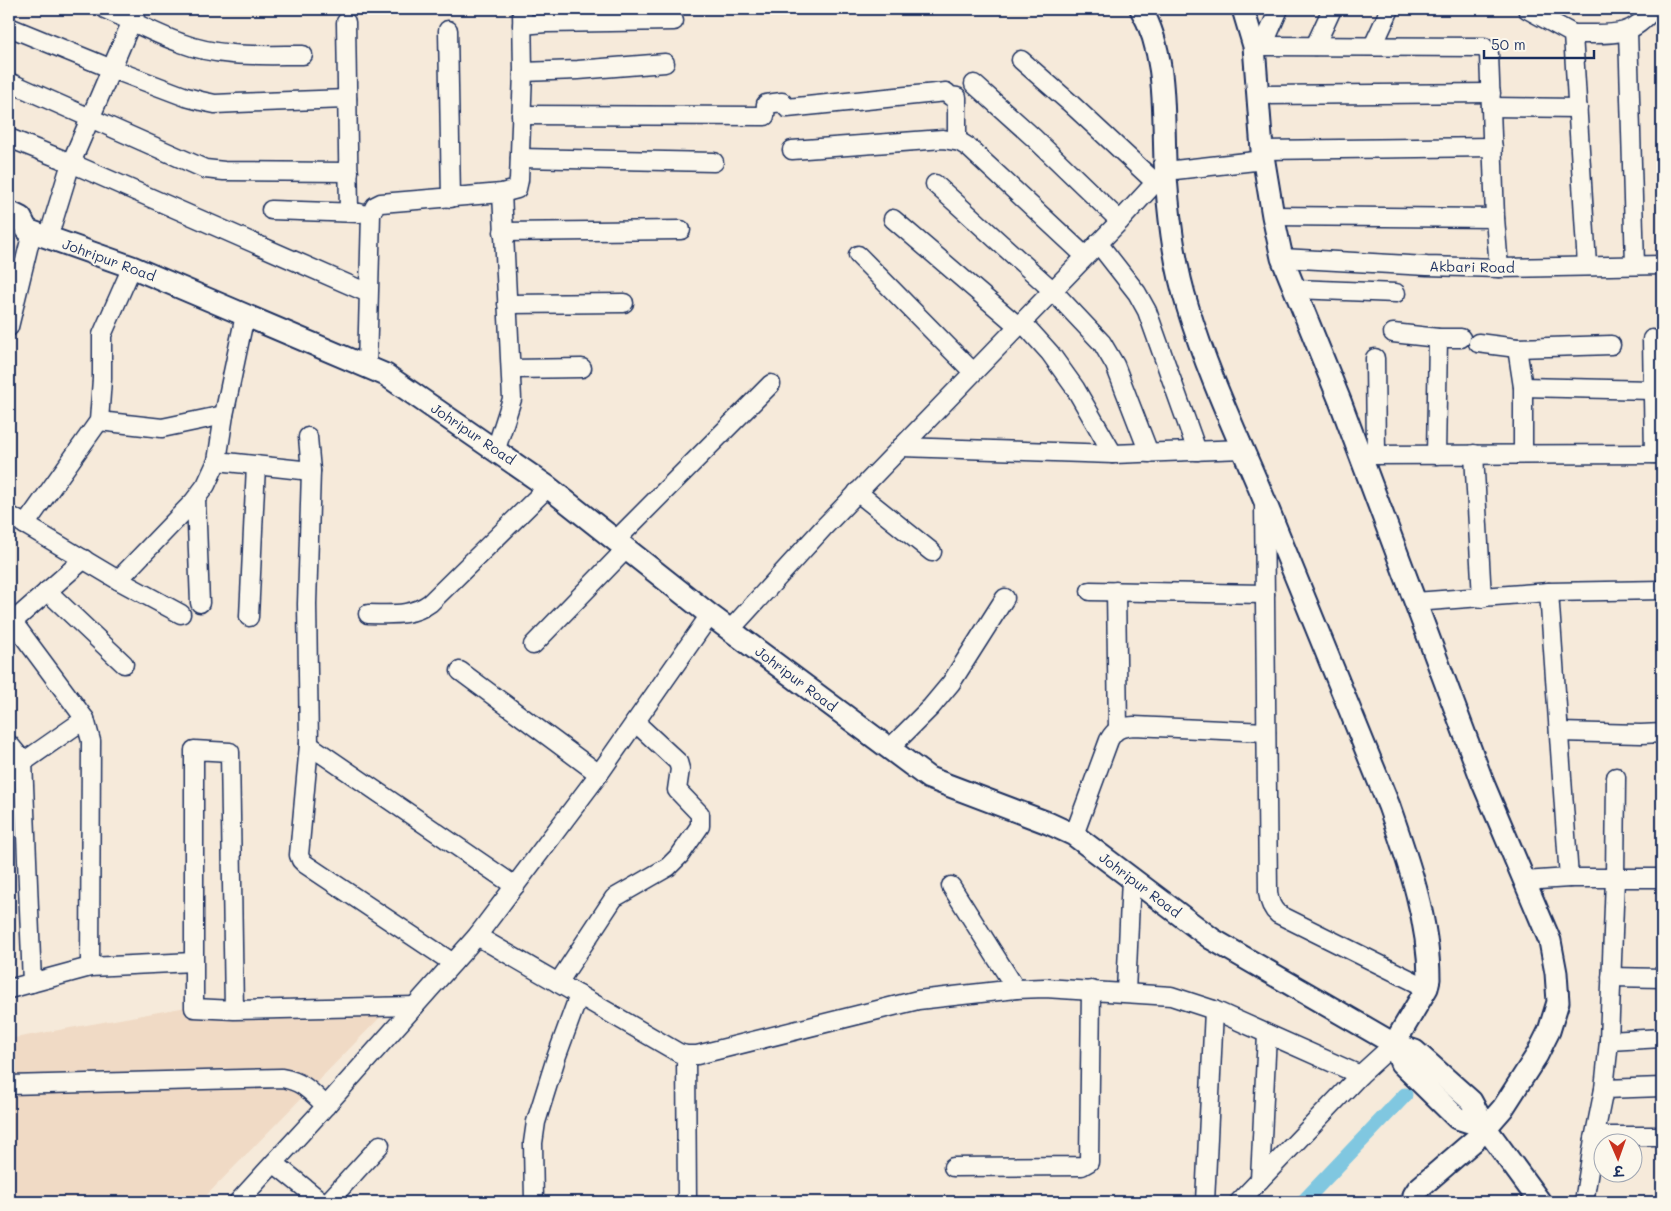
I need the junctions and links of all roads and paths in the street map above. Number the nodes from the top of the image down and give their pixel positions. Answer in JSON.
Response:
{"nodes":[{"id":1,"x":104,"y":9,"type":"edge"},
{"id":2,"x":1141,"y":9,"type":"edge"},
{"id":3,"x":1243,"y":9,"type":"edge"},
{"id":4,"x":1279,"y":9,"type":"edge"},
{"id":5,"x":1332,"y":9,"type":"edge"},
{"id":6,"x":1390,"y":9,"type":"edge"},
{"id":7,"x":1527,"y":9,"type":"edge"},
{"id":8,"x":1653,"y":9,"type":"edge"},
{"id":9,"x":135,"y":15,"type":"edge"},
{"id":10,"x":522,"y":17,"type":"edge"},
{"id":11,"x":674,"y":21,"type":"dead end"},
{"id":12,"x":346,"y":22,"type":"dead end"},
{"id":13,"x":9,"y":27,"type":"edge"},
{"id":14,"x":448,"y":30,"type":"dead end"},
{"id":15,"x":1628,"y":31,"type":"junction"},
{"id":16,"x":1573,"y":34,"type":"junction"},
{"id":17,"x":1258,"y":46,"type":"junction"},
{"id":18,"x":1315,"y":46,"type":"junction"},
{"id":19,"x":1373,"y":46,"type":"junction"},
{"id":20,"x":302,"y":55,"type":"dead end"},
{"id":21,"x":1021,"y":60,"type":"dead end"},
{"id":22,"x":665,"y":63,"type":"dead end"},
{"id":23,"x":112,"y":69,"type":"junction"},
{"id":24,"x":523,"y":72,"type":"junction"},
{"id":25,"x":9,"y":82,"type":"edge"},
{"id":26,"x":974,"y":84,"type":"dead end"},
{"id":27,"x":1258,"y":95,"type":"junction"},
{"id":28,"x":347,"y":99,"type":"junction"},
{"id":29,"x":1491,"y":100,"type":"junction"},
{"id":30,"x":1578,"y":108,"type":"junction"},
{"id":31,"x":521,"y":115,"type":"junction"},
{"id":32,"x":91,"y":117,"type":"junction"},
{"id":33,"x":9,"y":138,"type":"edge"},
{"id":34,"x":957,"y":142,"type":"junction"},
{"id":35,"x":1493,"y":147,"type":"junction"},
{"id":36,"x":792,"y":150,"type":"dead end"},
{"id":37,"x":1263,"y":155,"type":"junction"},
{"id":38,"x":520,"y":158,"type":"junction"},
{"id":39,"x":714,"y":162,"type":"dead end"},
{"id":40,"x":71,"y":163,"type":"junction"},
{"id":41,"x":349,"y":172,"type":"junction"},
{"id":42,"x":1160,"y":176,"type":"junction"},
{"id":43,"x":935,"y":184,"type":"dead end"},
{"id":44,"x":502,"y":193,"type":"junction"},
{"id":45,"x":451,"y":198,"type":"junction"},
{"id":46,"x":271,"y":210,"type":"dead end"},
{"id":47,"x":9,"y":212,"type":"edge"},
{"id":48,"x":349,"y":212,"type":"junction"},
{"id":49,"x":371,"y":214,"type":"junction"},
{"id":50,"x":1274,"y":216,"type":"junction"},
{"id":51,"x":1496,"y":218,"type":"junction"},
{"id":52,"x":893,"y":219,"type":"dead end"},
{"id":53,"x":1120,"y":221,"type":"junction"},
{"id":54,"x":681,"y":230,"type":"dead end"},
{"id":55,"x":503,"y":232,"type":"junction"},
{"id":56,"x":29,"y":233,"type":"edge"},
{"id":57,"x":1098,"y":243,"type":"junction"},
{"id":58,"x":858,"y":255,"type":"dead end"},
{"id":59,"x":1085,"y":256,"type":"junction"},
{"id":60,"x":1282,"y":258,"type":"junction"},
{"id":61,"x":1635,"y":265,"type":"junction"},
{"id":62,"x":1662,"y":265,"type":"edge"},
{"id":63,"x":1588,"y":266,"type":"junction"},
{"id":64,"x":132,"y":267,"type":"junction"},
{"id":65,"x":1499,"y":268,"type":"junction"},
{"id":66,"x":1295,"y":289,"type":"junction"},
{"id":67,"x":1052,"y":290,"type":"junction"},
{"id":68,"x":368,"y":293,"type":"junction"},
{"id":69,"x":1396,"y":293,"type":"dead end"},
{"id":70,"x":624,"y":303,"type":"dead end"},
{"id":71,"x":507,"y":304,"type":"junction"},
{"id":72,"x":245,"y":315,"type":"junction"},
{"id":73,"x":1020,"y":324,"type":"junction"},
{"id":74,"x":9,"y":327,"type":"edge"},
{"id":75,"x":1393,"y":332,"type":"dead end"},
{"id":76,"x":1438,"y":338,"type":"junction"},
{"id":77,"x":1652,"y":339,"type":"dead end"},
{"id":78,"x":1611,"y":345,"type":"dead end"},
{"id":79,"x":1518,"y":348,"type":"junction"},
{"id":80,"x":1375,"y":358,"type":"dead end"},
{"id":81,"x":367,"y":367,"type":"junction"},
{"id":82,"x":511,"y":368,"type":"junction"},
{"id":83,"x":582,"y":368,"type":"dead end"},
{"id":84,"x":974,"y":372,"type":"junction"},
{"id":85,"x":771,"y":384,"type":"dead end"},
{"id":86,"x":1523,"y":388,"type":"junction"},
{"id":87,"x":1652,"y":390,"type":"junction"},
{"id":88,"x":224,"y":415,"type":"junction"},
{"id":89,"x":99,"y":421,"type":"junction"},
{"id":90,"x":308,"y":437,"type":"dead end"},
{"id":91,"x":901,"y":447,"type":"junction"},
{"id":92,"x":1243,"y":449,"type":"junction"},
{"id":93,"x":496,"y":450,"type":"junction"},
{"id":94,"x":1196,"y":451,"type":"junction"},
{"id":95,"x":1149,"y":453,"type":"junction"},
{"id":96,"x":1113,"y":454,"type":"junction"},
{"id":97,"x":1436,"y":454,"type":"junction"},
{"id":98,"x":1474,"y":454,"type":"junction"},
{"id":99,"x":1523,"y":454,"type":"junction"},
{"id":100,"x":1658,"y":454,"type":"edge"},
{"id":101,"x":1368,"y":455,"type":"junction"},
{"id":102,"x":217,"y":461,"type":"junction"},
{"id":103,"x":256,"y":465,"type":"junction"},
{"id":104,"x":312,"y":471,"type":"junction"},
{"id":105,"x":548,"y":486,"type":"junction"},
{"id":106,"x":857,"y":492,"type":"junction"},
{"id":107,"x":196,"y":499,"type":"junction"},
{"id":108,"x":1264,"y":500,"type":"junction"},
{"id":109,"x":9,"y":515,"type":"edge"},
{"id":110,"x":24,"y":525,"type":"junction"},
{"id":111,"x":621,"y":545,"type":"junction"},
{"id":112,"x":932,"y":552,"type":"dead end"},
{"id":113,"x":84,"y":559,"type":"junction"},
{"id":114,"x":118,"y":580,"type":"junction"},
{"id":115,"x":1662,"y":590,"type":"edge"},
{"id":116,"x":47,"y":591,"type":"junction"},
{"id":117,"x":1090,"y":591,"type":"dead end"},
{"id":118,"x":1116,"y":591,"type":"junction"},
{"id":119,"x":1549,"y":592,"type":"junction"},
{"id":120,"x":1265,"y":594,"type":"junction"},
{"id":121,"x":1005,"y":598,"type":"dead end"},
{"id":122,"x":1482,"y":598,"type":"junction"},
{"id":123,"x":1414,"y":602,"type":"junction"},
{"id":124,"x":200,"y":603,"type":"dead end"},
{"id":125,"x":181,"y":614,"type":"dead end"},
{"id":126,"x":368,"y":614,"type":"dead end"},
{"id":127,"x":710,"y":615,"type":"junction"},
{"id":128,"x":249,"y":617,"type":"dead end"},
{"id":129,"x":10,"y":622,"type":"edge"},
{"id":130,"x":730,"y":630,"type":"junction"},
{"id":131,"x":533,"y":646,"type":"dead end"},
{"id":132,"x":124,"y":664,"type":"dead end"},
{"id":133,"x":460,"y":672,"type":"dead end"},
{"id":134,"x":85,"y":718,"type":"junction"},
{"id":135,"x":635,"y":722,"type":"junction"},
{"id":136,"x":1118,"y":728,"type":"junction"},
{"id":137,"x":1266,"y":732,"type":"junction"},
{"id":138,"x":1559,"y":732,"type":"junction"},
{"id":139,"x":1662,"y":732,"type":"edge"},
{"id":140,"x":9,"y":744,"type":"edge"},
{"id":141,"x":309,"y":745,"type":"junction"},
{"id":142,"x":890,"y":749,"type":"junction"},
{"id":143,"x":23,"y":761,"type":"junction"},
{"id":144,"x":9,"y":772,"type":"edge"},
{"id":145,"x":599,"y":774,"type":"junction"},
{"id":146,"x":1616,"y":777,"type":"dead end"},
{"id":147,"x":1074,"y":835,"type":"junction"},
{"id":148,"x":1131,"y":878,"type":"junction"},
{"id":149,"x":1569,"y":878,"type":"junction"},
{"id":150,"x":1615,"y":878,"type":"junction"},
{"id":151,"x":1662,"y":878,"type":"edge"},
{"id":152,"x":1524,"y":881,"type":"junction"},
{"id":153,"x":515,"y":886,"type":"junction"},
{"id":154,"x":951,"y":886,"type":"dead end"},
{"id":155,"x":478,"y":936,"type":"junction"},
{"id":156,"x":194,"y":962,"type":"junction"},
{"id":157,"x":453,"y":963,"type":"junction"},
{"id":158,"x":90,"y":967,"type":"junction"},
{"id":159,"x":1611,"y":977,"type":"junction"},
{"id":160,"x":1662,"y":978,"type":"edge"},
{"id":161,"x":32,"y":983,"type":"junction"},
{"id":162,"x":558,"y":983,"type":"junction"},
{"id":163,"x":1427,"y":988,"type":"junction"},
{"id":164,"x":9,"y":989,"type":"edge"},
{"id":165,"x":1016,"y":989,"type":"junction"},
{"id":166,"x":1091,"y":990,"type":"junction"},
{"id":167,"x":1126,"y":992,"type":"junction"},
{"id":168,"x":579,"y":995,"type":"junction"},
{"id":169,"x":415,"y":1006,"type":"junction"},
{"id":170,"x":234,"y":1010,"type":"junction"},
{"id":171,"x":1214,"y":1010,"type":"junction"},
{"id":172,"x":1267,"y":1034,"type":"junction"},
{"id":173,"x":1662,"y":1038,"type":"edge"},
{"id":174,"x":1609,"y":1041,"type":"junction"},
{"id":175,"x":1403,"y":1053,"type":"junction"},
{"id":176,"x":686,"y":1055,"type":"junction"},
{"id":177,"x":1360,"y":1075,"type":"junction"},
{"id":178,"x":9,"y":1085,"type":"edge"},
{"id":179,"x":1662,"y":1087,"type":"edge"},
{"id":180,"x":1604,"y":1089,"type":"junction"},
{"id":181,"x":326,"y":1106,"type":"junction"},
{"id":182,"x":1485,"y":1127,"type":"junction"},
{"id":183,"x":1595,"y":1134,"type":"edge"},
{"id":184,"x":1644,"y":1136,"type":"edge"},
{"id":185,"x":1662,"y":1136,"type":"edge"},
{"id":186,"x":1594,"y":1139,"type":"edge"},
{"id":187,"x":380,"y":1145,"type":"dead end"},
{"id":188,"x":274,"y":1163,"type":"junction"},
{"id":189,"x":953,"y":1167,"type":"dead end"},
{"id":190,"x":1260,"y":1180,"type":"junction"},
{"id":191,"x":1412,"y":1200,"type":"edge"},
{"id":192,"x":238,"y":1202,"type":"edge"},
{"id":193,"x":322,"y":1202,"type":"edge"},
{"id":194,"x":328,"y":1202,"type":"edge"},
{"id":195,"x":534,"y":1202,"type":"edge"},
{"id":196,"x":687,"y":1202,"type":"edge"},
{"id":197,"x":1205,"y":1202,"type":"edge"},
{"id":198,"x":1239,"y":1202,"type":"edge"},
{"id":199,"x":1540,"y":1202,"type":"edge"},
{"id":200,"x":1584,"y":1202,"type":"edge"}],
"edges":[{"from":1,"to":9,"type":"street"},
{"from":2,"to":42,"type":"street"},
{"from":3,"to":17,"type":"street"},
{"from":4,"to":17,"type":"street"},
{"from":5,"to":18,"type":"street"},
{"from":6,"to":19,"type":"street"},
{"from":7,"to":16,"type":"street"},
{"from":8,"to":15,"type":"street"},
{"from":9,"to":20,"type":"street"},
{"from":9,"to":23,"type":"street"},
{"from":10,"to":11,"type":"street"},
{"from":10,"to":24,"type":"street"},
{"from":12,"to":28,"type":"street"},
{"from":13,"to":23,"type":"street"},
{"from":14,"to":45,"type":"street"},
{"from":15,"to":16,"type":"street"},
{"from":15,"to":61,"type":"street"},
{"from":16,"to":30,"type":"street"},
{"from":17,"to":18,"type":"street"},
{"from":17,"to":27,"type":"street"},
{"from":18,"to":19,"type":"street"},
{"from":19,"to":29,"type":"street"},
{"from":21,"to":42,"type":"street"},
{"from":22,"to":24,"type":"street"},
{"from":23,"to":28,"type":"street"},
{"from":23,"to":32,"type":"street"},
{"from":24,"to":31,"type":"street"},
{"from":25,"to":32,"type":"street"},
{"from":26,"to":53,"type":"street"},
{"from":27,"to":29,"type":"street"},
{"from":27,"to":37,"type":"street"},
{"from":28,"to":41,"type":"street"},
{"from":29,"to":30,"type":"street"},
{"from":29,"to":35,"type":"street"},
{"from":30,"to":63,"type":"street"},
{"from":31,"to":34,"type":"street"},
{"from":31,"to":38,"type":"street"},
{"from":32,"to":40,"type":"street"},
{"from":32,"to":41,"type":"street"},
{"from":33,"to":40,"type":"street"},
{"from":34,"to":36,"type":"street"},
{"from":34,"to":59,"type":"street"},
{"from":35,"to":37,"type":"street"},
{"from":35,"to":51,"type":"street"},
{"from":37,"to":42,"type":"street"},
{"from":37,"to":50,"type":"street"},
{"from":38,"to":39,"type":"street"},
{"from":38,"to":44,"type":"street"},
{"from":40,"to":56,"type":"street"},
{"from":40,"to":68,"type":"street"},
{"from":41,"to":48,"type":"street"},
{"from":42,"to":53,"type":"street"},
{"from":42,"to":92,"type":"street"},
{"from":43,"to":67,"type":"street"},
{"from":44,"to":45,"type":"street"},
{"from":44,"to":55,"type":"street"},
{"from":45,"to":49,"type":"street"},
{"from":46,"to":48,"type":"street"},
{"from":47,"to":56,"type":"street","name":"Johripur Road"},
{"from":48,"to":49,"type":"street"},
{"from":49,"to":68,"type":"street"},
{"from":50,"to":51,"type":"street"},
{"from":50,"to":60,"type":"street"},
{"from":51,"to":65,"type":"street"},
{"from":52,"to":73,"type":"street"},
{"from":53,"to":57,"type":"street"},
{"from":54,"to":55,"type":"street"},
{"from":55,"to":71,"type":"street"},
{"from":56,"to":64,"type":"street","name":"Johripur Road"},
{"from":56,"to":74,"type":"street"},
{"from":57,"to":59,"type":"street"},
{"from":57,"to":94,"type":"street"},
{"from":58,"to":84,"type":"street"},
{"from":59,"to":67,"type":"street"},
{"from":60,"to":65,"type":"street","name":"Akbari Road"},
{"from":60,"to":66,"type":"street"},
{"from":61,"to":62,"type":"street","name":"Akbari Road"},
{"from":61,"to":63,"type":"street","name":"Akbari Road"},
{"from":63,"to":65,"type":"street","name":"Akbari Road"},
{"from":64,"to":72,"type":"street","name":"Johripur Road"},
{"from":64,"to":89,"type":"street"},
{"from":66,"to":69,"type":"street"},
{"from":66,"to":101,"type":"street"},
{"from":67,"to":73,"type":"street"},
{"from":67,"to":95,"type":"street"},
{"from":68,"to":81,"type":"street"},
{"from":70,"to":71,"type":"street"},
{"from":71,"to":82,"type":"street"},
{"from":72,"to":81,"type":"street","name":"Johripur Road"},
{"from":72,"to":88,"type":"street"},
{"from":73,"to":84,"type":"street"},
{"from":73,"to":96,"type":"street"},
{"from":75,"to":76,"type":"street"},
{"from":76,"to":79,"type":"street"},
{"from":76,"to":97,"type":"street"},
{"from":77,"to":87,"type":"street"},
{"from":78,"to":79,"type":"street"},
{"from":79,"to":86,"type":"street"},
{"from":80,"to":101,"type":"street"},
{"from":81,"to":93,"type":"street","name":"Johripur Road"},
{"from":82,"to":83,"type":"street"},
{"from":82,"to":93,"type":"street"},
{"from":84,"to":91,"type":"street"},
{"from":85,"to":111,"type":"street"},
{"from":86,"to":87,"type":"street"},
{"from":86,"to":99,"type":"street"},
{"from":87,"to":100,"type":"street"},
{"from":88,"to":89,"type":"street"},
{"from":88,"to":102,"type":"street"},
{"from":89,"to":110,"type":"street"},
{"from":90,"to":104,"type":"street"},
{"from":91,"to":96,"type":"street"},
{"from":91,"to":106,"type":"street"},
{"from":92,"to":94,"type":"street"},
{"from":92,"to":108,"type":"street"},
{"from":93,"to":105,"type":"street","name":"Johripur Road"},
{"from":94,"to":95,"type":"street"},
{"from":95,"to":96,"type":"street"},
{"from":97,"to":98,"type":"street"},
{"from":97,"to":101,"type":"street"},
{"from":98,"to":99,"type":"street"},
{"from":98,"to":122,"type":"street"},
{"from":99,"to":100,"type":"street"},
{"from":101,"to":123,"type":"street"},
{"from":102,"to":103,"type":"street"},
{"from":102,"to":107,"type":"street"},
{"from":103,"to":104,"type":"street"},
{"from":103,"to":128,"type":"street"},
{"from":104,"to":141,"type":"street"},
{"from":105,"to":111,"type":"street","name":"Johripur Road"},
{"from":105,"to":126,"type":"street"},
{"from":106,"to":112,"type":"street"},
{"from":106,"to":130,"type":"street"},
{"from":107,"to":114,"type":"street"},
{"from":107,"to":124,"type":"street"},
{"from":108,"to":120,"type":"street"},
{"from":108,"to":163,"type":"street"},
{"from":109,"to":110,"type":"street"},
{"from":110,"to":113,"type":"street"},
{"from":111,"to":127,"type":"street","name":"Johripur Road"},
{"from":111,"to":131,"type":"street"},
{"from":113,"to":114,"type":"street"},
{"from":113,"to":116,"type":"street"},
{"from":114,"to":125,"type":"street"},
{"from":115,"to":119,"type":"street"},
{"from":116,"to":129,"type":"street"},
{"from":116,"to":132,"type":"street"},
{"from":117,"to":118,"type":"street"},
{"from":118,"to":120,"type":"street"},
{"from":118,"to":136,"type":"street"},
{"from":119,"to":122,"type":"street"},
{"from":119,"to":138,"type":"street"},
{"from":120,"to":137,"type":"street"},
{"from":121,"to":142,"type":"street"},
{"from":122,"to":123,"type":"street"},
{"from":123,"to":152,"type":"street"},
{"from":127,"to":130,"type":"street","name":"Johripur Road"},
{"from":127,"to":135,"type":"street"},
{"from":129,"to":134,"type":"street"},
{"from":130,"to":142,"type":"street","name":"Johripur Road"},
{"from":133,"to":145,"type":"street"},
{"from":134,"to":143,"type":"street"},
{"from":134,"to":158,"type":"street"},
{"from":135,"to":145,"type":"street"},
{"from":135,"to":162,"type":"street"},
{"from":136,"to":137,"type":"street"},
{"from":136,"to":147,"type":"street"},
{"from":137,"to":163,"type":"street"},
{"from":138,"to":139,"type":"street"},
{"from":138,"to":149,"type":"street"},
{"from":140,"to":143,"type":"street"},
{"from":141,"to":153,"type":"street"},
{"from":141,"to":157,"type":"street"},
{"from":142,"to":147,"type":"street","name":"Johripur Road"},
{"from":143,"to":144,"type":"street"},
{"from":143,"to":161,"type":"street"},
{"from":145,"to":153,"type":"street"},
{"from":146,"to":150,"type":"street"},
{"from":147,"to":148,"type":"street","name":"Johripur Road"},
{"from":148,"to":167,"type":"street"},
{"from":148,"to":175,"type":"street","name":"Johripur Road"},
{"from":149,"to":150,"type":"street"},
{"from":149,"to":152,"type":"street"},
{"from":150,"to":151,"type":"street"},
{"from":150,"to":159,"type":"street"},
{"from":152,"to":182,"type":"street"},
{"from":153,"to":155,"type":"street"},
{"from":154,"to":165,"type":"street"},
{"from":155,"to":157,"type":"street"},
{"from":155,"to":162,"type":"street"},
{"from":156,"to":158,"type":"street"},
{"from":156,"to":170,"type":"street"},
{"from":156,"to":170,"type":"street"},
{"from":157,"to":169,"type":"street"},
{"from":158,"to":161,"type":"street"},
{"from":159,"to":160,"type":"street"},
{"from":159,"to":174,"type":"street"},
{"from":161,"to":164,"type":"street"},
{"from":162,"to":168,"type":"street"},
{"from":163,"to":175,"type":"street"},
{"from":165,"to":166,"type":"street"},
{"from":165,"to":176,"type":"street"},
{"from":166,"to":167,"type":"street"},
{"from":166,"to":189,"type":"street"},
{"from":167,"to":171,"type":"street"},
{"from":168,"to":176,"type":"street"},
{"from":168,"to":195,"type":"street"},
{"from":169,"to":170,"type":"street"},
{"from":169,"to":181,"type":"street"},
{"from":171,"to":172,"type":"street"},
{"from":171,"to":197,"type":"street"},
{"from":172,"to":177,"type":"street"},
{"from":172,"to":190,"type":"street"},
{"from":173,"to":174,"type":"street"},
{"from":174,"to":180,"type":"street"},
{"from":175,"to":177,"type":"street"},
{"from":175,"to":182,"type":"street","name":"Johripur Road"},
{"from":175,"to":182,"type":"street"},
{"from":176,"to":196,"type":"street"},
{"from":177,"to":190,"type":"street"},
{"from":178,"to":181,"type":"street"},
{"from":179,"to":180,"type":"street"},
{"from":180,"to":183,"type":"street"},
{"from":181,"to":188,"type":"street"},
{"from":182,"to":191,"type":"street"},
{"from":182,"to":199,"type":"street","name":"Johripur Road"},
{"from":184,"to":185,"type":"street"},
{"from":186,"to":200,"type":"street"},
{"from":187,"to":194,"type":"street"},
{"from":188,"to":192,"type":"street"},
{"from":188,"to":193,"type":"street"},
{"from":190,"to":198,"type":"street"}]}
